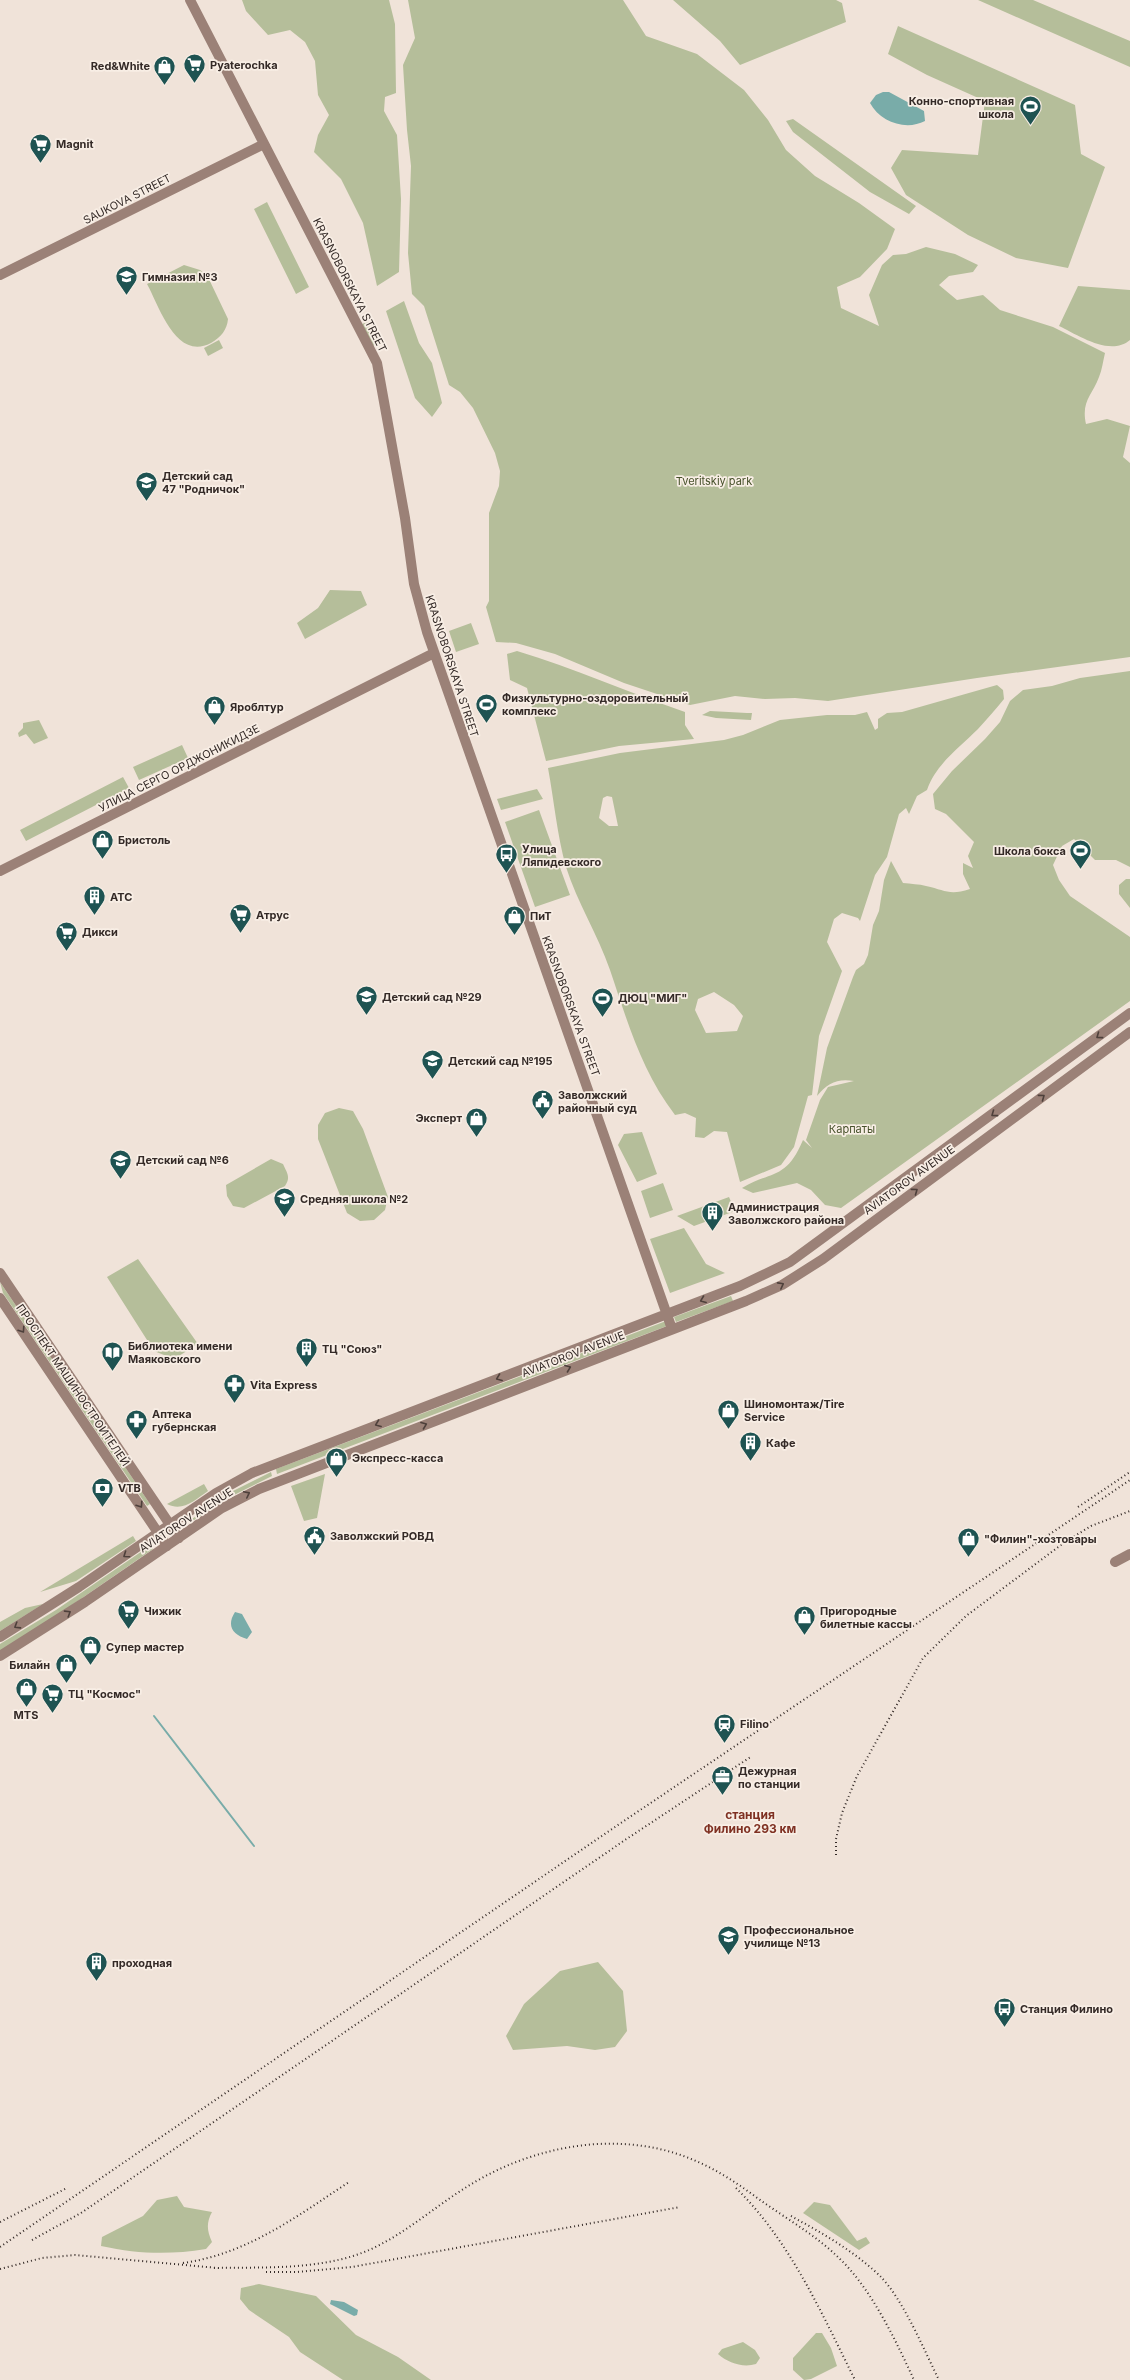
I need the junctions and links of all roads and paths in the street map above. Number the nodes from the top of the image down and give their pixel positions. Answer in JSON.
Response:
{"nodes":[{"id":1,"x":190,"y":0,"type":"edge"},
{"id":2,"x":264,"y":144,"type":"junction"},
{"id":3,"x":0,"y":275,"type":"edge"},
{"id":4,"x":434,"y":653,"type":"junction"},
{"id":5,"x":0,"y":871,"type":"edge"},
{"id":6,"x":1130,"y":1013,"type":"edge"},
{"id":7,"x":1130,"y":1032,"type":"edge"},
{"id":8,"x":0,"y":1273,"type":"edge"},
{"id":9,"x":0,"y":1298,"type":"edge"},
{"id":10,"x":667,"y":1314,"type":"junction"},
{"id":11,"x":672,"y":1329,"type":"junction"},
{"id":12,"x":170,"y":1524,"type":"junction"},
{"id":13,"x":158,"y":1532,"type":"junction"},
{"id":14,"x":179,"y":1538,"type":"junction"},
{"id":15,"x":167,"y":1546,"type":"junction"},
{"id":16,"x":1130,"y":1554,"type":"edge"},
{"id":17,"x":1115,"y":1562,"type":"dead end"},
{"id":18,"x":0,"y":1636,"type":"edge"},
{"id":19,"x":0,"y":1656,"type":"edge"}],
"edges":[{"from":1,"to":2,"type":"main road","name":"KRASNOBORSKAYA STREET"},
{"from":2,"to":3,"type":"main road","name":"SAUKOVA STREET"},
{"from":2,"to":4,"type":"main road","name":"KRASNOBORSKAYA STREET"},
{"from":4,"to":5,"type":"main road","name":"УЛИЦА СЕРГО ОРДЖОНИКИДЗЕ"},
{"from":4,"to":10,"type":"main road","name":"KRASNOBORSKAYA STREET"},
{"from":6,"to":10,"type":"main road","name":"AVIATOROV AVENUE","one_way":true},
{"from":11,"to":7,"type":"main road","name":"AVIATOROV AVENUE","one_way":true},
{"from":8,"to":12,"type":"main road","name":"ПРОСПЕКТ МАШИНОСТРОИТЕЛЕЙ"},
{"from":9,"to":13,"type":"main road","name":"ПРОСПЕКТ МАШИНОСТРОИТЕЛЕЙ","one_way":true},
{"from":10,"to":11,"type":"main road","name":"KRASNOBORSKAYA STREET"},
{"from":10,"to":12,"type":"main road","name":"AVIATOROV AVENUE","one_way":true},
{"from":14,"to":11,"type":"main road","name":"AVIATOROV AVENUE","one_way":true},
{"from":12,"to":13,"type":"main road","name":"AVIATOROV AVENUE"},
{"from":12,"to":14,"type":"main road","name":"ПРОСПЕКТ МАШИНОСТРОИТЕЛЕЙ"},
{"from":13,"to":15,"type":"main road","name":"ПРОСПЕКТ МАШИНОСТРОИТЕЛЕЙ"},
{"from":13,"to":18,"type":"main road","name":"AVIATOROV AVENUE","one_way":true},
{"from":14,"to":15,"type":"main road","name":"AVIATOROV AVENUE"},
{"from":19,"to":15,"type":"main road","name":"AVIATOROV AVENUE","one_way":true},
{"from":16,"to":17,"type":"main road"}]}
